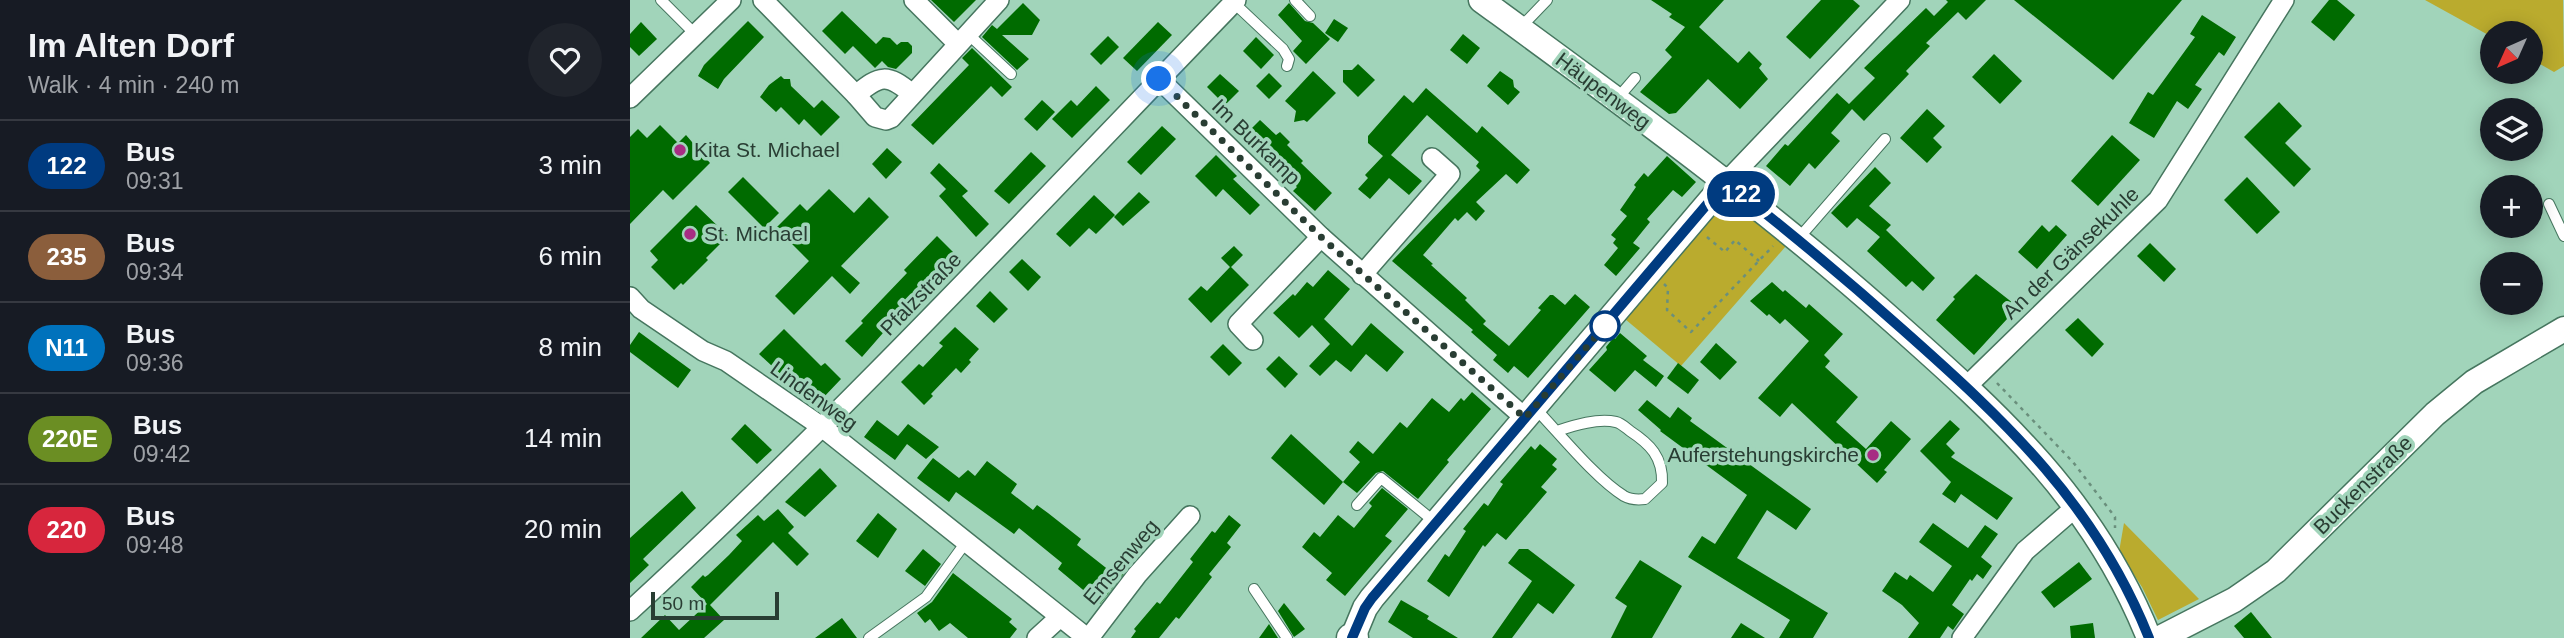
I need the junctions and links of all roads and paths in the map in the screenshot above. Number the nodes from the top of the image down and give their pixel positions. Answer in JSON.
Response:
{"nodes":[{"id":1,"x":660,"y":0,"type":"edge"},
{"id":2,"x":731,"y":0,"type":"edge"},
{"id":3,"x":763,"y":0,"type":"edge"},
{"id":4,"x":914,"y":0,"type":"edge"},
{"id":5,"x":999,"y":0,"type":"edge"},
{"id":6,"x":1295,"y":0,"type":"edge"},
{"id":7,"x":1481,"y":0,"type":"edge"},
{"id":8,"x":1547,"y":0,"type":"edge"},
{"id":9,"x":1900,"y":0,"type":"edge"},
{"id":10,"x":2284,"y":0,"type":"edge"},
{"id":11,"x":1234,"y":1,"type":"edge"},
{"id":12,"x":1310,"y":16,"type":"dead end"},
{"id":13,"x":1520,"y":28,"type":"junction"},
{"id":14,"x":695,"y":34,"type":"junction"},
{"id":15,"x":963,"y":39,"type":"junction"},
{"id":16,"x":1287,"y":66,"type":"dead end"},
{"id":17,"x":1011,"y":74,"type":"dead end"},
{"id":18,"x":1635,"y":78,"type":"dead end"},
{"id":19,"x":1159,"y":79,"type":"junction"},
{"id":20,"x":912,"y":94,"type":"junction"},
{"id":21,"x":856,"y":95,"type":"junction"},
{"id":22,"x":630,"y":98,"type":"edge"},
{"id":23,"x":1615,"y":101,"type":"junction"},
{"id":24,"x":1885,"y":139,"type":"dead end"},
{"id":25,"x":1432,"y":158,"type":"dead end"},
{"id":26,"x":1726,"y":182,"type":"junction"},
{"id":27,"x":2549,"y":204,"type":"dead end"},
{"id":28,"x":1691,"y":223,"type":"junction"},
{"id":29,"x":1793,"y":235,"type":"junction"},
{"id":30,"x":2564,"y":236,"type":"edge"},
{"id":31,"x":1321,"y":237,"type":"junction"},
{"id":32,"x":1759,"y":261,"type":"junction"},
{"id":33,"x":1651,"y":272,"type":"junction"},
{"id":34,"x":1362,"y":275,"type":"junction"},
{"id":35,"x":630,"y":297,"type":"edge"},
{"id":36,"x":2564,"y":329,"type":"edge"},
{"id":37,"x":1253,"y":340,"type":"dead end"},
{"id":38,"x":1967,"y":386,"type":"junction"},
{"id":39,"x":1530,"y":413,"type":"junction"},
{"id":40,"x":822,"y":427,"type":"junction"},
{"id":41,"x":1557,"y":431,"type":"junction"},
{"id":42,"x":1357,"y":505,"type":"dead end"},
{"id":43,"x":2077,"y":506,"type":"junction"},
{"id":44,"x":1190,"y":516,"type":"dead end"},
{"id":45,"x":1436,"y":523,"type":"junction"},
{"id":46,"x":966,"y":542,"type":"junction"},
{"id":47,"x":1254,"y":590,"type":"dead end"},
{"id":48,"x":630,"y":611,"type":"edge"},
{"id":49,"x":1060,"y":617,"type":"junction"},
{"id":50,"x":869,"y":638,"type":"edge"},
{"id":51,"x":1037,"y":638,"type":"edge"},
{"id":52,"x":1088,"y":638,"type":"edge"},
{"id":53,"x":1287,"y":638,"type":"edge"},
{"id":54,"x":1353,"y":638,"type":"edge"},
{"id":55,"x":1962,"y":638,"type":"edge"},
{"id":56,"x":2149,"y":638,"type":"edge"},
{"id":57,"x":2160,"y":638,"type":"edge"}],
"edges":[{"from":1,"to":14,"type":"lane"},
{"from":2,"to":14,"type":"street"},
{"from":3,"to":21,"type":"street"},
{"from":4,"to":15,"type":"street"},
{"from":5,"to":15,"type":"street"},
{"from":6,"to":12,"type":"lane"},
{"from":7,"to":13,"type":"street","name":"Häupenweg"},
{"from":8,"to":13,"type":"lane"},
{"from":9,"to":26,"type":"street"},
{"from":10,"to":38,"type":"street","name":"An der Gänsekuhle"},
{"from":11,"to":16,"type":"lane"},
{"from":11,"to":19,"type":"street","name":"Pfalzstraße"},
{"from":13,"to":23,"type":"street","name":"Häupenweg"},
{"from":14,"to":22,"type":"street"},
{"from":15,"to":17,"type":"lane"},
{"from":15,"to":20,"type":"street"},
{"from":18,"to":23,"type":"lane"},
{"from":19,"to":31,"type":"street","name":"Im Burkamp"},
{"from":19,"to":40,"type":"street","name":"Pfalzstraße"},
{"from":20,"to":21,"type":"street"},
{"from":20,"to":21,"type":"street"},
{"from":23,"to":26,"type":"street","name":"Häupenweg"},
{"from":24,"to":29,"type":"lane"},
{"from":25,"to":34,"type":"street"},
{"from":26,"to":28,"type":"street"},
{"from":26,"to":29,"type":"street","name":"Häupenweg"},
{"from":27,"to":30,"type":"lane"},
{"from":28,"to":32,"type":"path"},
{"from":28,"to":33,"type":"street"},
{"from":29,"to":32,"type":"path"},
{"from":29,"to":38,"type":"street","name":"Häupenweg"},
{"from":31,"to":34,"type":"street","name":"Im Burkamp"},
{"from":31,"to":37,"type":"street"},
{"from":32,"to":33,"type":"path"},
{"from":33,"to":39,"type":"street"},
{"from":34,"to":39,"type":"street","name":"Im Burkamp"},
{"from":35,"to":40,"type":"street","name":"Lindenweg"},
{"from":36,"to":57,"type":"street","name":"Buckenstraße"},
{"from":38,"to":43,"type":"street","name":"Häupenweg"},
{"from":39,"to":41,"type":"lane"},
{"from":39,"to":45,"type":"street"},
{"from":40,"to":46,"type":"street","name":"Lindenweg"},
{"from":40,"to":48,"type":"street","name":"Pfalzstraße"},
{"from":41,"to":41,"type":"lane"},
{"from":42,"to":45,"type":"lane"},
{"from":43,"to":55,"type":"street"},
{"from":43,"to":56,"type":"street","name":"Häupenweg"},
{"from":44,"to":52,"type":"street","name":"Emsenweg"},
{"from":45,"to":54,"type":"street"},
{"from":46,"to":49,"type":"street","name":"Lindenweg"},
{"from":46,"to":50,"type":"lane"},
{"from":47,"to":53,"type":"lane"},
{"from":49,"to":51,"type":"street"},
{"from":49,"to":52,"type":"street","name":"Lindenweg"}]}
